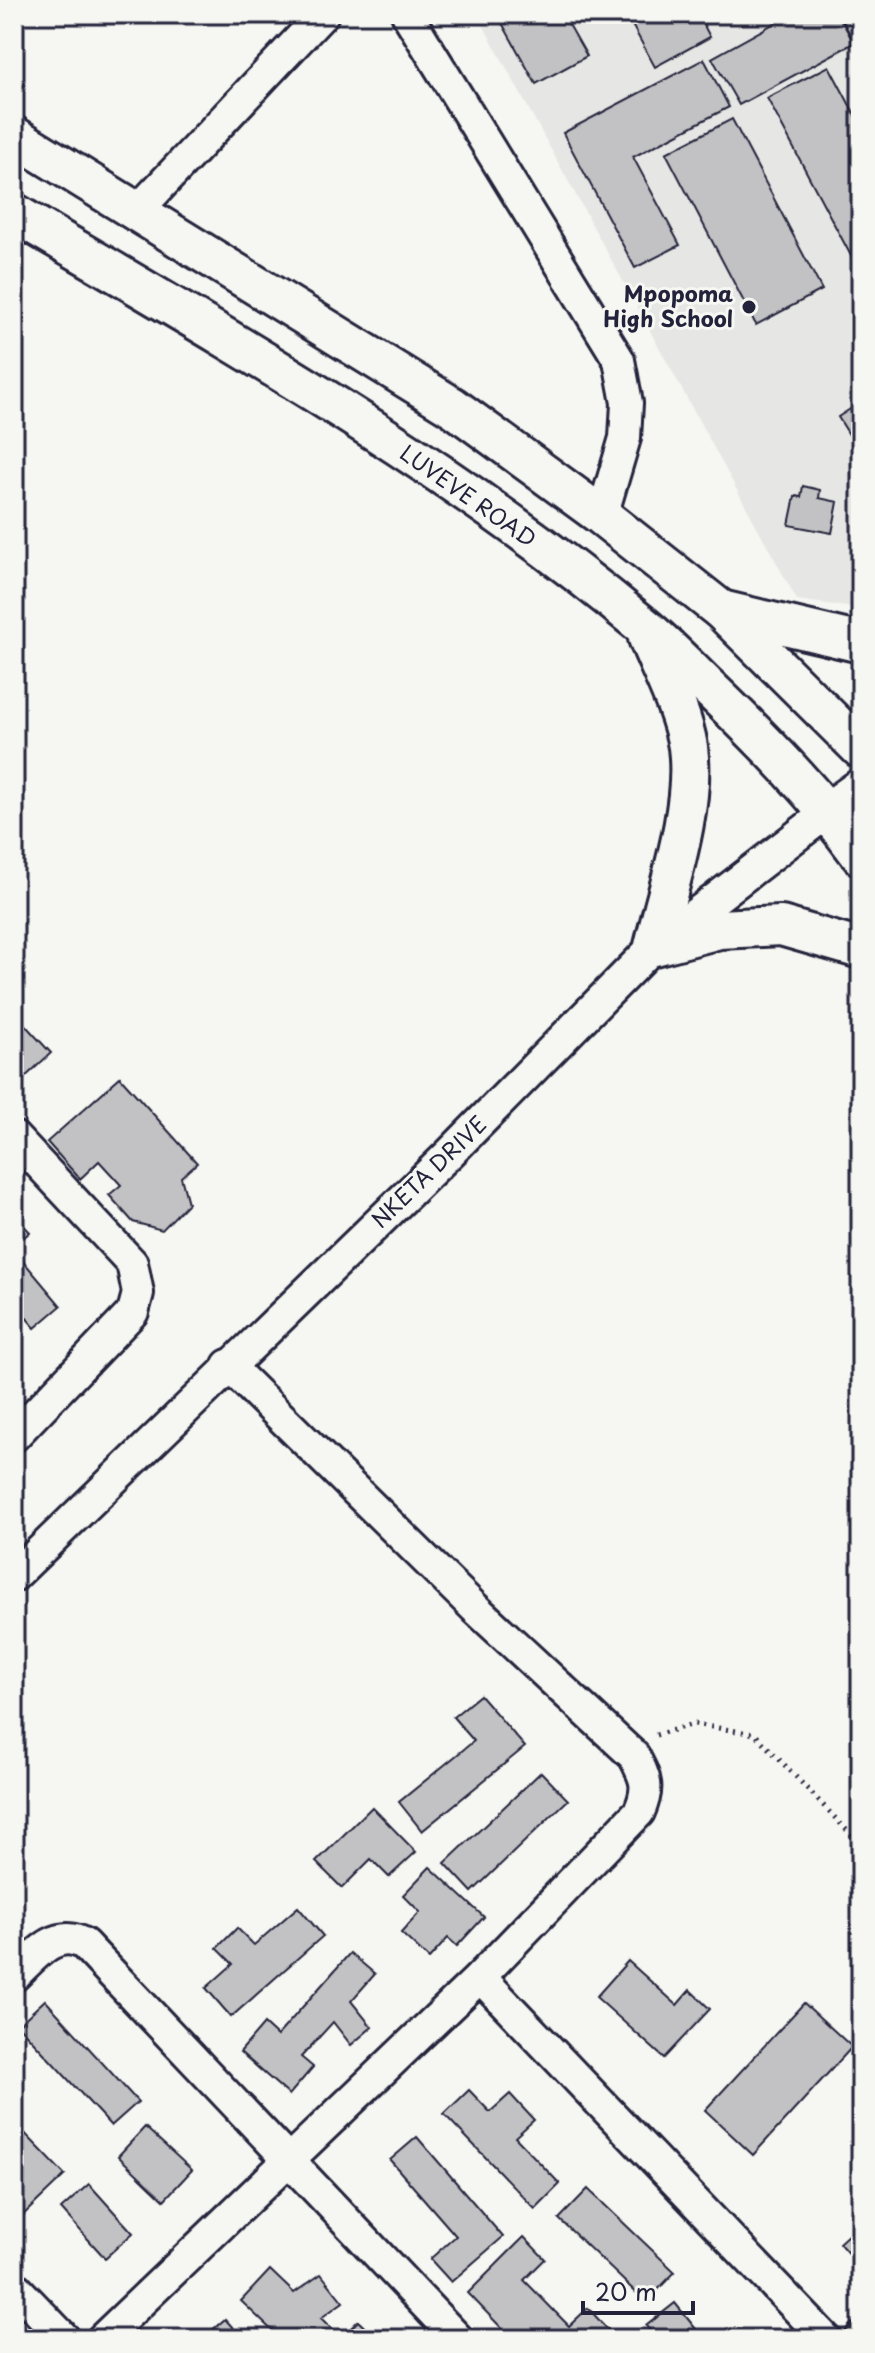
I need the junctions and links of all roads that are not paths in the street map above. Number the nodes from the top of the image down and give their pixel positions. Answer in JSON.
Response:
{"nodes":[{"id":1,"x":323,"y":14,"type":"edge"},
{"id":2,"x":407,"y":14,"type":"edge"},
{"id":3,"x":14,"y":136,"type":"edge"},
{"id":4,"x":137,"y":211,"type":"junction"},
{"id":5,"x":14,"y":213,"type":"edge"},
{"id":6,"x":602,"y":516,"type":"junction"},
{"id":7,"x":721,"y":610,"type":"junction"},
{"id":8,"x":642,"y":625,"type":"junction"},
{"id":9,"x":861,"y":643,"type":"edge"},
{"id":10,"x":861,"y":749,"type":"edge"},
{"id":11,"x":861,"y":788,"type":"edge"},
{"id":12,"x":829,"y":811,"type":"junction"},
{"id":13,"x":861,"y":856,"type":"edge"},
{"id":14,"x":654,"y":946,"type":"junction"},
{"id":15,"x":861,"y":949,"type":"edge"},
{"id":16,"x":14,"y":1137,"type":"edge"},
{"id":17,"x":228,"y":1365,"type":"junction"},
{"id":18,"x":14,"y":1436,"type":"edge"},
{"id":19,"x":14,"y":1576,"type":"edge"},
{"id":20,"x":14,"y":1976,"type":"edge"},
{"id":21,"x":480,"y":1977,"type":"junction"},
{"id":22,"x":288,"y":2160,"type":"junction"},
{"id":23,"x":14,"y":2286,"type":"edge"},
{"id":24,"x":65,"y":2339,"type":"edge"},
{"id":25,"x":102,"y":2339,"type":"edge"},
{"id":26,"x":458,"y":2339,"type":"edge"},
{"id":27,"x":826,"y":2339,"type":"edge"}],
"edges":[{"from":1,"to":4,"type":"street"},
{"from":2,"to":6,"type":"street"},
{"from":3,"to":4,"type":"street"},
{"from":4,"to":6,"type":"street"},
{"from":5,"to":8,"type":"street","name":"LUVEVE ROAD"},
{"from":6,"to":7,"type":"street"},
{"from":7,"to":9,"type":"street"},
{"from":7,"to":10,"type":"street"},
{"from":8,"to":12,"type":"street","name":"LUVEVE ROAD"},
{"from":8,"to":14,"type":"street"},
{"from":11,"to":12,"type":"street","name":"NKETA DRIVE"},
{"from":12,"to":13,"type":"street","name":"LUVEVE ROAD"},
{"from":12,"to":14,"type":"street","name":"NKETA DRIVE"},
{"from":14,"to":15,"type":"street"},
{"from":14,"to":17,"type":"street","name":"NKETA DRIVE"},
{"from":16,"to":18,"type":"street"},
{"from":17,"to":19,"type":"street","name":"NKETA DRIVE"},
{"from":17,"to":21,"type":"street"},
{"from":20,"to":22,"type":"street"},
{"from":21,"to":22,"type":"street"},
{"from":21,"to":27,"type":"street"},
{"from":22,"to":25,"type":"street"},
{"from":22,"to":26,"type":"street"},
{"from":23,"to":24,"type":"street"}]}
